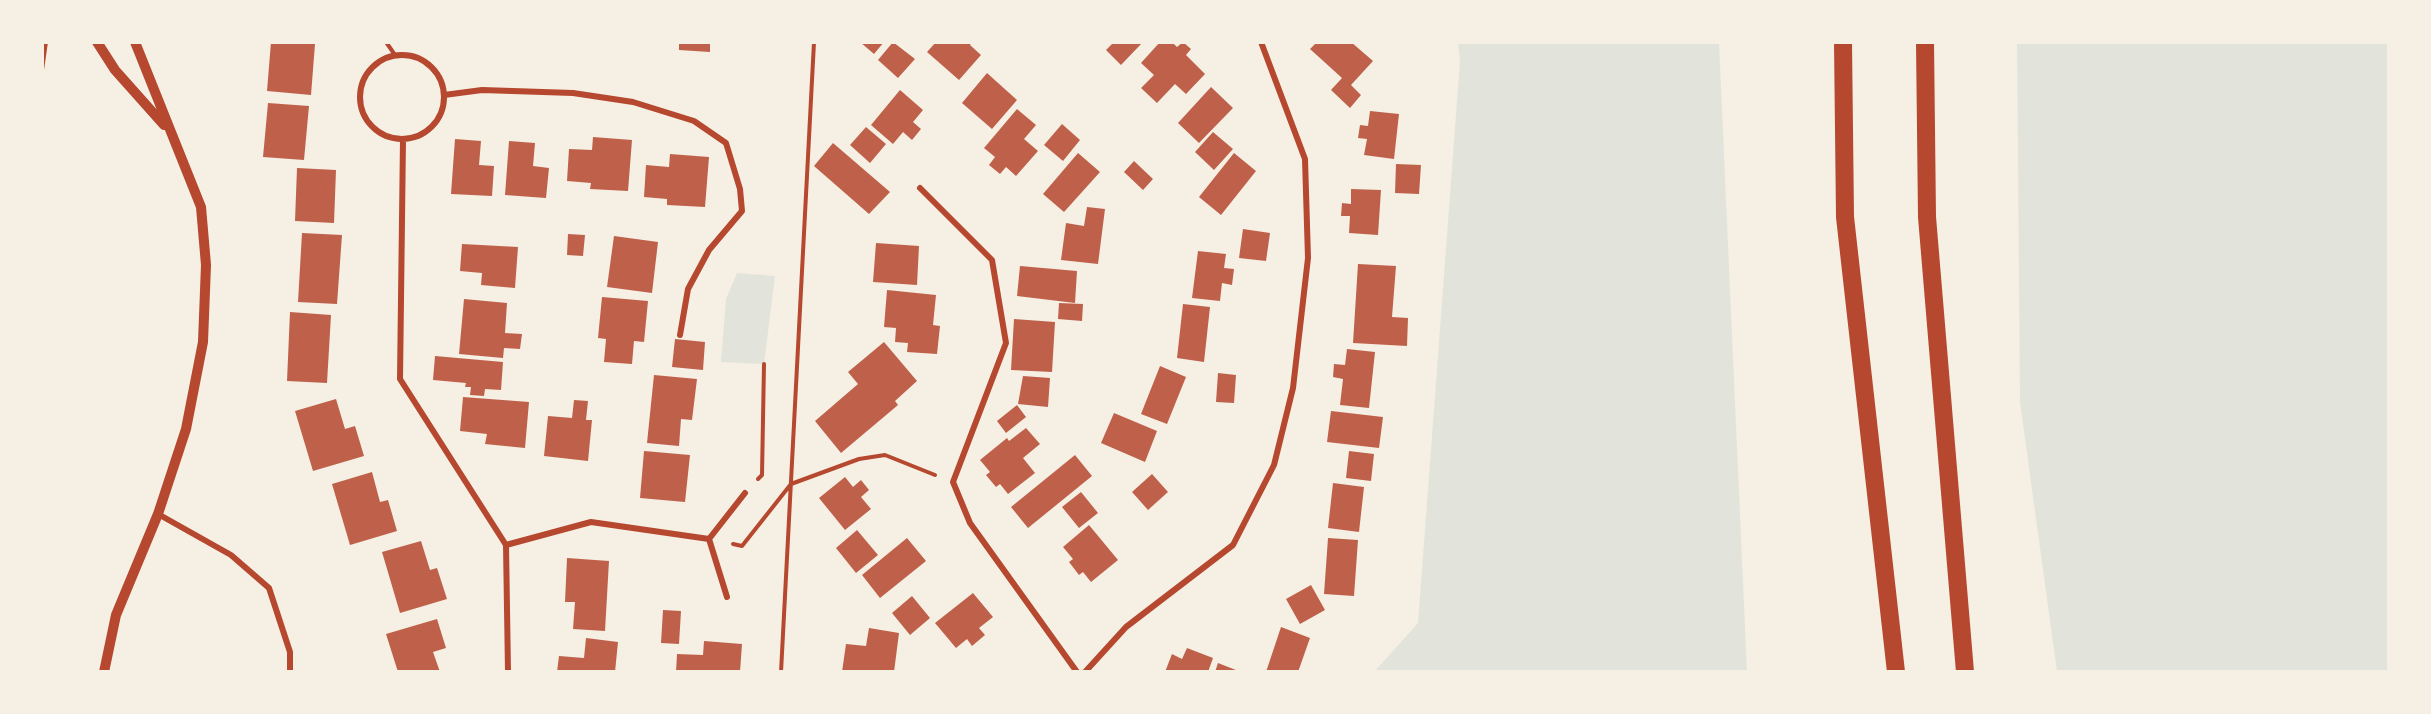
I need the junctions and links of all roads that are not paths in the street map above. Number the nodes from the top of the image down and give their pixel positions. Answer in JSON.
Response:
{"nodes":[{"id":1,"x":97,"y":42,"type":"edge"},
{"id":2,"x":135,"y":42,"type":"edge"},
{"id":3,"x":1261,"y":42,"type":"edge"},
{"id":4,"x":1843,"y":42,"type":"edge"},
{"id":5,"x":1924,"y":42,"type":"edge"},
{"id":6,"x":444,"y":96,"type":"junction"},
{"id":7,"x":170,"y":132,"type":"junction"},
{"id":8,"x":403,"y":139,"type":"junction"},
{"id":9,"x":920,"y":188,"type":"dead end"},
{"id":10,"x":680,"y":335,"type":"dead end"},
{"id":11,"x":745,"y":493,"type":"road end"},
{"id":12,"x":158,"y":514,"type":"junction"},
{"id":13,"x":709,"y":539,"type":"junction"},
{"id":14,"x":506,"y":545,"type":"junction"},
{"id":15,"x":727,"y":597,"type":"dead end"},
{"id":16,"x":104,"y":672,"type":"edge"},
{"id":17,"x":290,"y":672,"type":"edge"},
{"id":18,"x":508,"y":672,"type":"edge"},
{"id":19,"x":1077,"y":672,"type":"edge"},
{"id":20,"x":1085,"y":672,"type":"edge"},
{"id":21,"x":1896,"y":672,"type":"edge"},
{"id":22,"x":1965,"y":672,"type":"edge"}],
"edges":[{"from":1,"to":7,"type":"street"},
{"from":2,"to":7,"type":"street"},
{"from":3,"to":20,"type":"street"},
{"from":4,"to":21,"type":"highway"},
{"from":5,"to":22,"type":"highway"},
{"from":6,"to":8,"type":"street"},
{"from":6,"to":8,"type":"street"},
{"from":6,"to":10,"type":"street"},
{"from":7,"to":12,"type":"street"},
{"from":8,"to":14,"type":"street"},
{"from":9,"to":19,"type":"street"},
{"from":11,"to":13,"type":"street"},
{"from":12,"to":16,"type":"street"},
{"from":12,"to":17,"type":"street"},
{"from":13,"to":14,"type":"street"},
{"from":13,"to":15,"type":"street"},
{"from":14,"to":18,"type":"street"}]}
